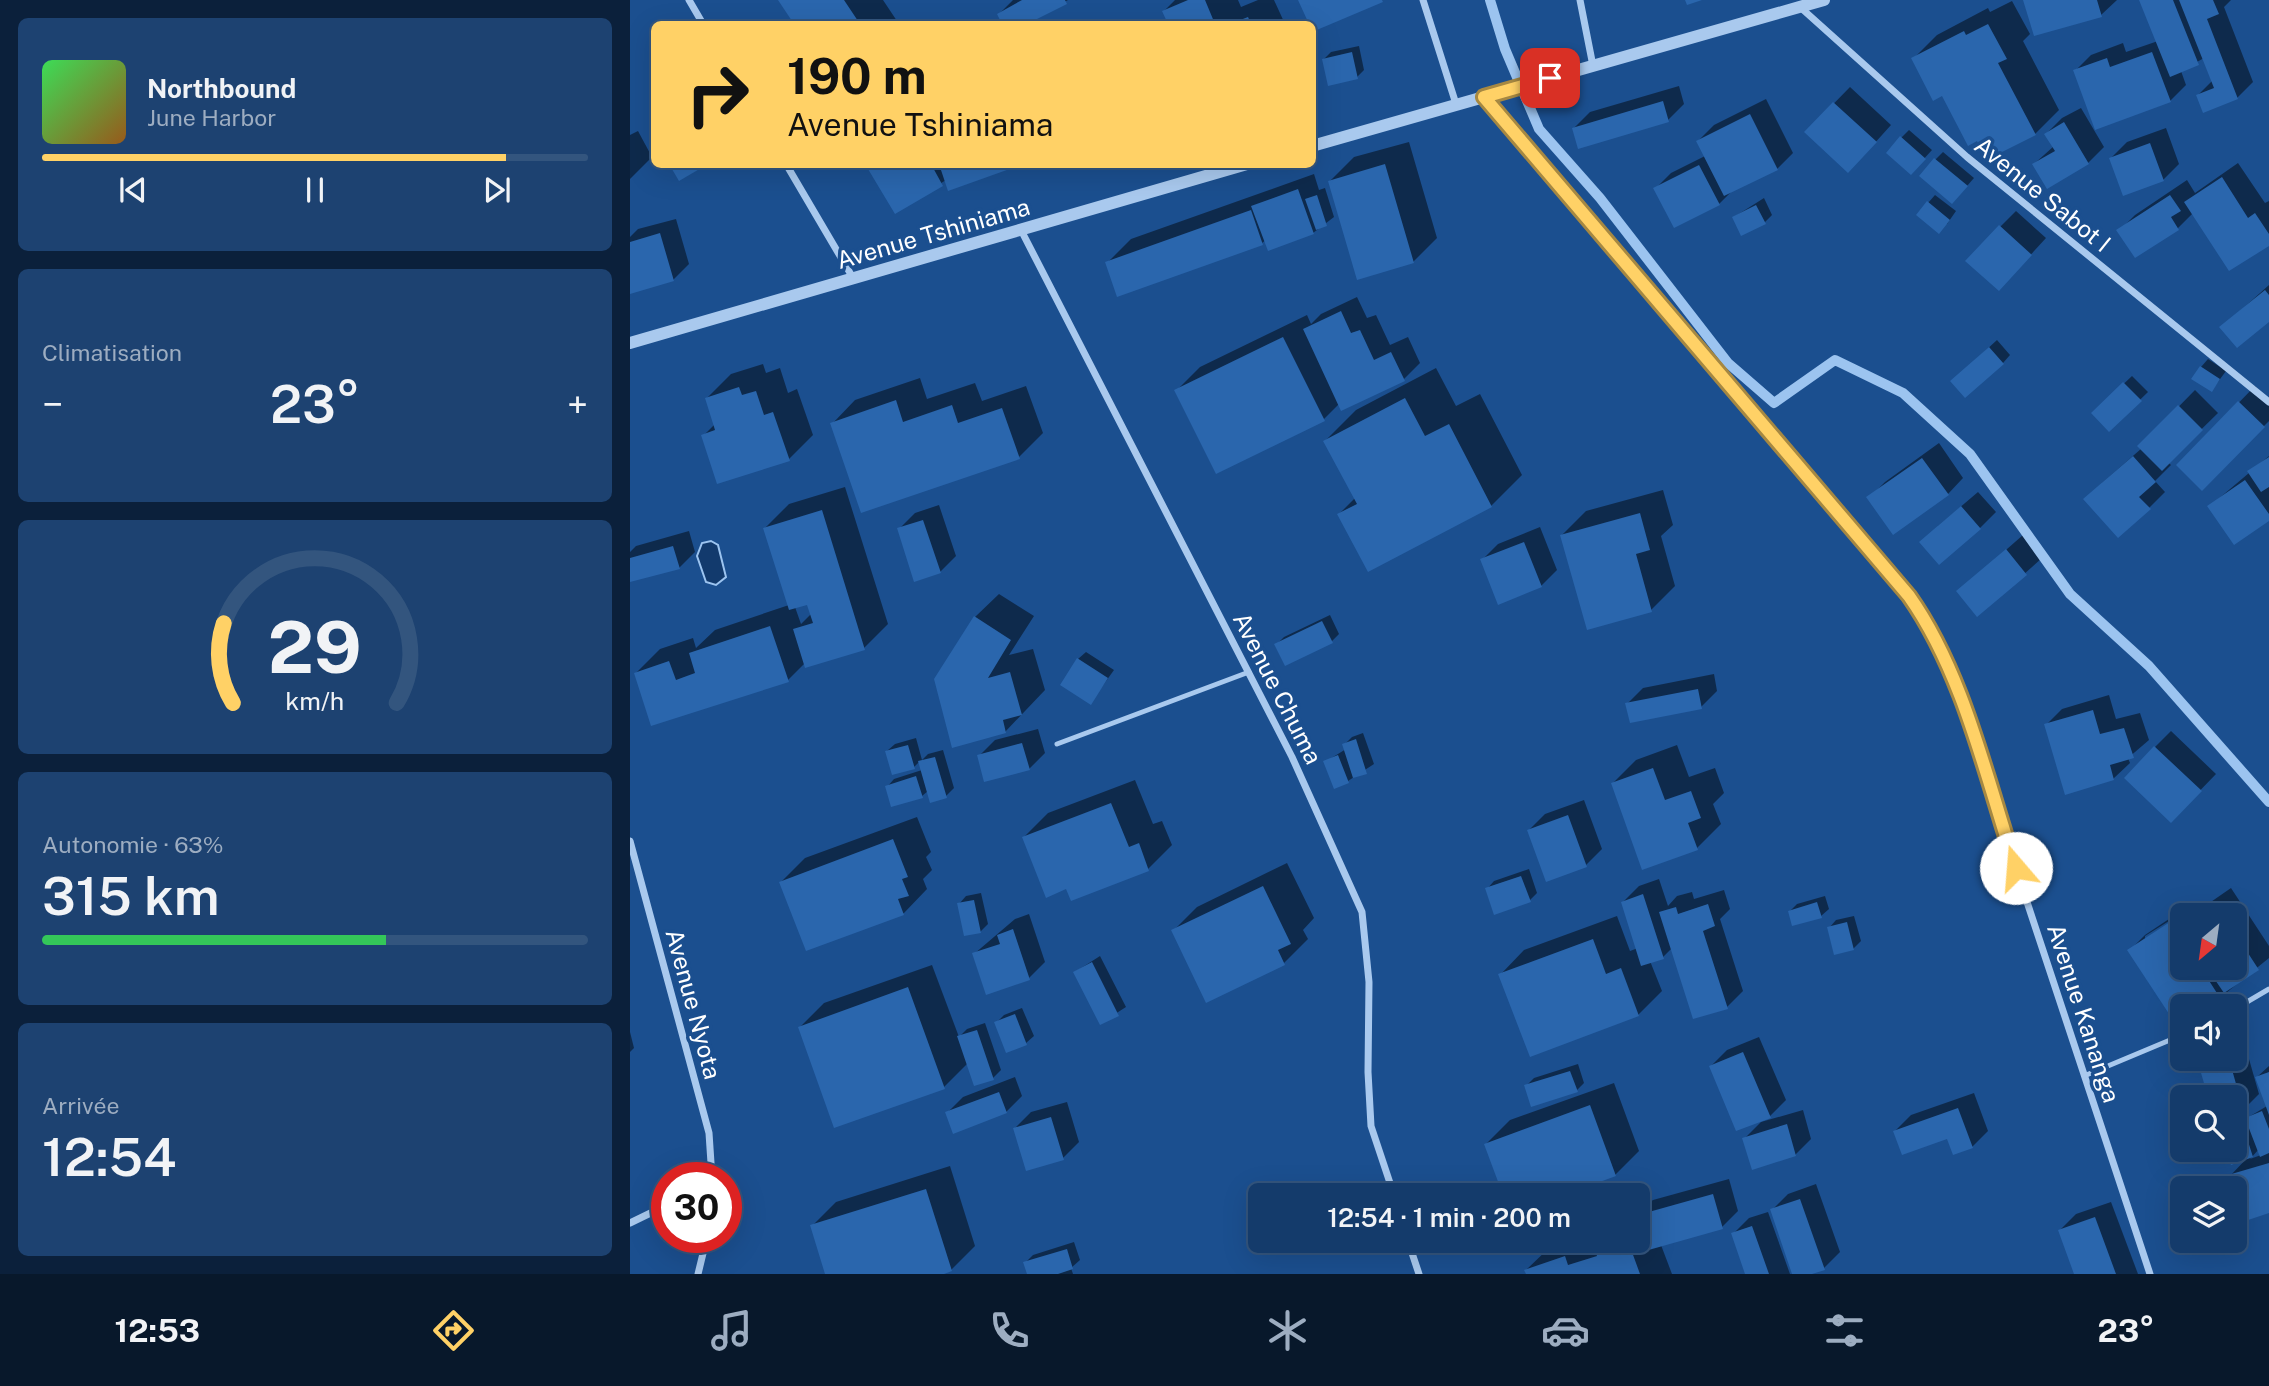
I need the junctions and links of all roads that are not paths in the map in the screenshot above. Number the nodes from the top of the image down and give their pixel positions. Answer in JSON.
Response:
{"nodes":[{"id":1,"x":689,"y":0,"type":"edge"},
{"id":2,"x":1423,"y":0,"type":"edge"},
{"id":3,"x":1580,"y":0,"type":"edge"},
{"id":4,"x":1824,"y":0,"type":"edge"},
{"id":5,"x":1800,"y":7,"type":"junction"},
{"id":6,"x":701,"y":21,"type":"edge"},
{"id":7,"x":1593,"y":66,"type":"junction"},
{"id":8,"x":1484,"y":97,"type":"junction"},
{"id":9,"x":1456,"y":104,"type":"junction"},
{"id":10,"x":1316,"y":145,"type":"edge"},
{"id":11,"x":788,"y":168,"type":"edge"},
{"id":12,"x":1233,"y":168,"type":"edge"},
{"id":13,"x":1021,"y":230,"type":"junction"},
{"id":14,"x":853,"y":278,"type":"junction"},
{"id":15,"x":630,"y":343,"type":"edge"},
{"id":16,"x":2269,"y":402,"type":"edge"},
{"id":17,"x":1249,"y":672,"type":"junction"},
{"id":18,"x":1057,"y":744,"type":"dead end"},
{"id":19,"x":630,"y":841,"type":"edge"},
{"id":20,"x":2269,"y":989,"type":"edge"},
{"id":21,"x":2247,"y":1002,"type":"edge"},
{"id":22,"x":2170,"y":1040,"type":"edge"},
{"id":23,"x":2084,"y":1076,"type":"junction"},
{"id":24,"x":711,"y":1162,"type":"edge"},
{"id":25,"x":1390,"y":1183,"type":"edge"},
{"id":26,"x":651,"y":1213,"type":"edge"},
{"id":27,"x":630,"y":1223,"type":"edge"},
{"id":28,"x":703,"y":1253,"type":"edge"},
{"id":29,"x":1412,"y":1253,"type":"edge"},
{"id":30,"x":698,"y":1274,"type":"edge"},
{"id":31,"x":1419,"y":1274,"type":"edge"},
{"id":32,"x":2150,"y":1274,"type":"edge"}],
"edges":[{"from":1,"to":6,"type":"street"},
{"from":2,"to":9,"type":"street"},
{"from":3,"to":7,"type":"street"},
{"from":4,"to":5,"type":"street"},
{"from":5,"to":7,"type":"street"},
{"from":5,"to":16,"type":"street","name":"Avenue Sabot I"},
{"from":7,"to":8,"type":"street"},
{"from":8,"to":9,"type":"street"},
{"from":8,"to":23,"type":"street","name":"Avenue Kananga"},
{"from":9,"to":10,"type":"street"},
{"from":11,"to":14,"type":"street"},
{"from":12,"to":13,"type":"street","name":"Avenue Tshiniama"},
{"from":13,"to":14,"type":"street","name":"Avenue Tshiniama"},
{"from":13,"to":17,"type":"street","name":"Avenue Chuma"},
{"from":14,"to":15,"type":"street","name":"Avenue Tshiniama"},
{"from":17,"to":18,"type":"lane"},
{"from":17,"to":25,"type":"street","name":"Avenue Chuma"},
{"from":19,"to":24,"type":"street","name":"Avenue Nyota"},
{"from":20,"to":21,"type":"lane"},
{"from":22,"to":23,"type":"lane"},
{"from":23,"to":32,"type":"street","name":"Avenue Kananga"},
{"from":26,"to":27,"type":"street"},
{"from":28,"to":30,"type":"street"},
{"from":29,"to":31,"type":"street"}]}
